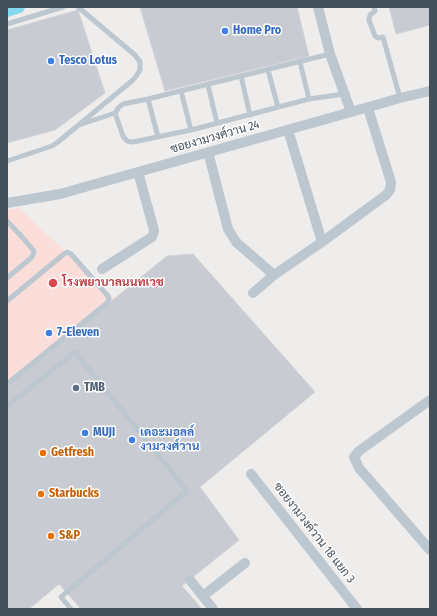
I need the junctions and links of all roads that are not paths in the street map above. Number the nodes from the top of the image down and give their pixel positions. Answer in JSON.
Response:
{"nodes":[{"id":1,"x":63,"y":7,"type":"edge"},
{"id":2,"x":78,"y":7,"type":"edge"},
{"id":3,"x":318,"y":7,"type":"edge"},
{"id":4,"x":374,"y":7,"type":"edge"},
{"id":5,"x":7,"y":24,"type":"edge"},
{"id":6,"x":330,"y":54,"type":"junction"},
{"id":7,"x":300,"y":62,"type":"junction"},
{"id":8,"x":268,"y":70,"type":"junction"},
{"id":9,"x":242,"y":76,"type":"junction"},
{"id":10,"x":208,"y":85,"type":"junction"},
{"id":11,"x":181,"y":91,"type":"junction"},
{"id":12,"x":430,"y":91,"type":"edge"},
{"id":13,"x":344,"y":94,"type":"junction"},
{"id":14,"x":400,"y":98,"type":"junction"},
{"id":15,"x":148,"y":99,"type":"junction"},
{"id":16,"x":309,"y":99,"type":"junction"},
{"id":17,"x":278,"y":107,"type":"junction"},
{"id":18,"x":368,"y":108,"type":"junction"},
{"id":19,"x":351,"y":112,"type":"junction"},
{"id":20,"x":115,"y":113,"type":"junction"},
{"id":21,"x":250,"y":115,"type":"junction"},
{"id":22,"x":217,"y":123,"type":"junction"},
{"id":23,"x":79,"y":125,"type":"junction"},
{"id":24,"x":191,"y":130,"type":"junction"},
{"id":25,"x":288,"y":130,"type":"junction"},
{"id":26,"x":158,"y":137,"type":"junction"},
{"id":27,"x":208,"y":152,"type":"junction"},
{"id":28,"x":7,"y":161,"type":"edge"},
{"id":29,"x":138,"y":172,"type":"junction"},
{"id":30,"x":7,"y":202,"type":"edge"},
{"id":31,"x":7,"y":221,"type":"edge"},
{"id":32,"x":322,"y":242,"type":"junction"},
{"id":33,"x":102,"y":269,"type":"dead end"},
{"id":34,"x":274,"y":275,"type":"junction"},
{"id":35,"x":7,"y":278,"type":"edge"},
{"id":36,"x":253,"y":293,"type":"dead end"},
{"id":37,"x":7,"y":301,"type":"edge"},
{"id":38,"x":7,"y":384,"type":"edge"},
{"id":39,"x":430,"y":400,"type":"edge"},
{"id":40,"x":7,"y":406,"type":"edge"},
{"id":41,"x":251,"y":474,"type":"dead end"},
{"id":42,"x":430,"y":550,"type":"edge"},
{"id":43,"x":245,"y":562,"type":"dead end"},
{"id":44,"x":190,"y":580,"type":"dead end"},
{"id":45,"x":203,"y":596,"type":"junction"},
{"id":46,"x":71,"y":609,"type":"edge"},
{"id":47,"x":212,"y":609,"type":"edge"},
{"id":48,"x":357,"y":609,"type":"edge"}],
"edges":[{"from":1,"to":5,"type":"lane"},
{"from":2,"to":23,"type":"lane"},
{"from":3,"to":6,"type":"street"},
{"from":4,"to":14,"type":"lane"},
{"from":6,"to":7,"type":"lane"},
{"from":6,"to":13,"type":"street"},
{"from":7,"to":8,"type":"lane"},
{"from":7,"to":16,"type":"lane"},
{"from":8,"to":9,"type":"lane"},
{"from":8,"to":17,"type":"lane"},
{"from":9,"to":10,"type":"lane"},
{"from":9,"to":21,"type":"lane"},
{"from":10,"to":11,"type":"lane"},
{"from":10,"to":22,"type":"lane"},
{"from":11,"to":15,"type":"lane"},
{"from":11,"to":24,"type":"lane"},
{"from":12,"to":14,"type":"street","name":"ซอยงามวงศ์วาน 24"},
{"from":13,"to":16,"type":"lane"},
{"from":13,"to":19,"type":"street"},
{"from":14,"to":18,"type":"street","name":"ซอยงามวงศ์วาน 24"},
{"from":15,"to":20,"type":"lane"},
{"from":15,"to":26,"type":"lane"},
{"from":16,"to":17,"type":"lane"},
{"from":17,"to":21,"type":"lane"},
{"from":18,"to":19,"type":"street","name":"ซอยงามวงศ์วาน 24"},
{"from":18,"to":32,"type":"street"},
{"from":19,"to":25,"type":"street","name":"ซอยงามวงศ์วาน 24"},
{"from":20,"to":23,"type":"lane"},
{"from":20,"to":26,"type":"lane"},
{"from":21,"to":22,"type":"lane"},
{"from":22,"to":24,"type":"lane"},
{"from":23,"to":28,"type":"lane"},
{"from":24,"to":26,"type":"lane"},
{"from":25,"to":27,"type":"street","name":"ซอยงามวงศ์วาน 24"},
{"from":25,"to":32,"type":"street"},
{"from":27,"to":29,"type":"street","name":"ซอยงามวงศ์วาน 24"},
{"from":27,"to":34,"type":"street"},
{"from":29,"to":30,"type":"street","name":"ซอยงามวงศ์วาน 24"},
{"from":29,"to":33,"type":"street"},
{"from":31,"to":35,"type":"lane"},
{"from":32,"to":34,"type":"street"},
{"from":34,"to":36,"type":"street"},
{"from":37,"to":38,"type":"lane"},
{"from":39,"to":42,"type":"street"},
{"from":40,"to":46,"type":"lane"},
{"from":41,"to":48,"type":"street","name":"ซอยงามวงค์วาน 18 แยก 3"},
{"from":43,"to":45,"type":"street"},
{"from":44,"to":45,"type":"street"},
{"from":45,"to":47,"type":"street"}]}
